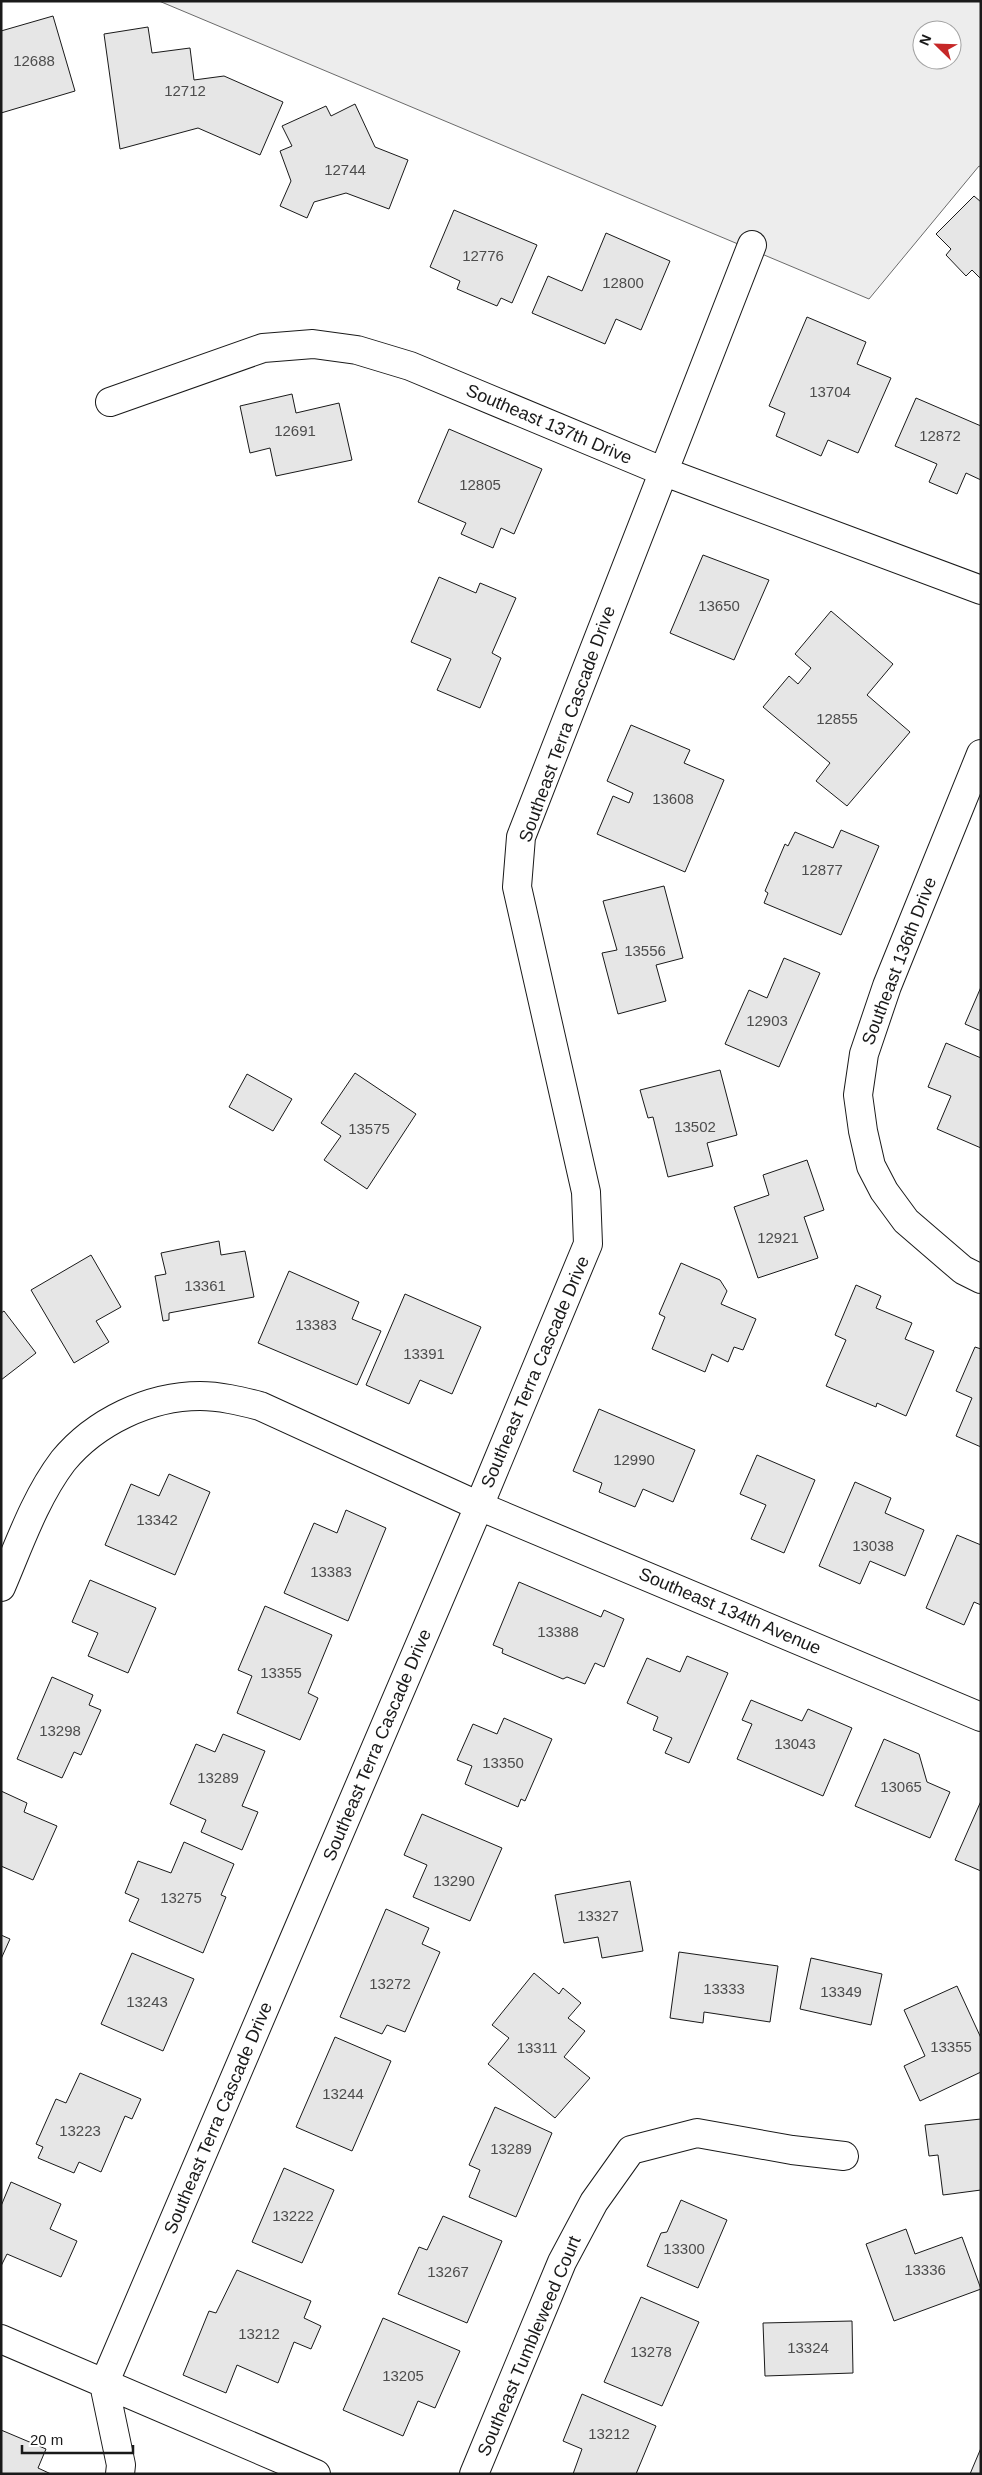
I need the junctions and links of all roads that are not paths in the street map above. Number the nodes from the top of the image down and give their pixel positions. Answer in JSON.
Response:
{"nodes":[{"id":1,"x":752,"y":244,"type":"dead end"},
{"id":2,"x":110,"y":402,"type":"dead end"},
{"id":3,"x":662,"y":471,"type":"junction"},
{"id":4,"x":981,"y":590,"type":"edge"},
{"id":5,"x":981,"y":754,"type":"edge"},
{"id":6,"x":981,"y":1279,"type":"edge"},
{"id":7,"x":479,"y":1506,"type":"junction"},
{"id":8,"x":1,"y":1587,"type":"edge"},
{"id":9,"x":981,"y":1717,"type":"edge"},
{"id":10,"x":844,"y":2156,"type":"dead end"},
{"id":11,"x":1,"y":2339,"type":"edge"},
{"id":12,"x":104,"y":2384,"type":"junction"},
{"id":13,"x":120,"y":2474,"type":"edge"},
{"id":14,"x":316,"y":2474,"type":"edge"},
{"id":15,"x":474,"y":2474,"type":"edge"}],
"edges":[{"from":1,"to":3,"type":"street","name":"Southeast Terra Cascade Drive"},
{"from":2,"to":3,"type":"street","name":"Southeast 137th Drive"},
{"from":3,"to":4,"type":"street","name":"Southeast 137th Drive"},
{"from":3,"to":7,"type":"street","name":"Southeast Terra Cascade Drive"},
{"from":5,"to":6,"type":"street","name":"Southeast 136th Drive"},
{"from":7,"to":8,"type":"street","name":"Southeast 134th Avenue"},
{"from":7,"to":9,"type":"street","name":"Southeast 134th Avenue"},
{"from":7,"to":12,"type":"street","name":"Southeast Terra Cascade Drive"},
{"from":10,"to":15,"type":"street","name":"Southeast Tumbleweed Court"},
{"from":11,"to":12,"type":"street"},
{"from":12,"to":13,"type":"street"},
{"from":12,"to":14,"type":"street"}]}
